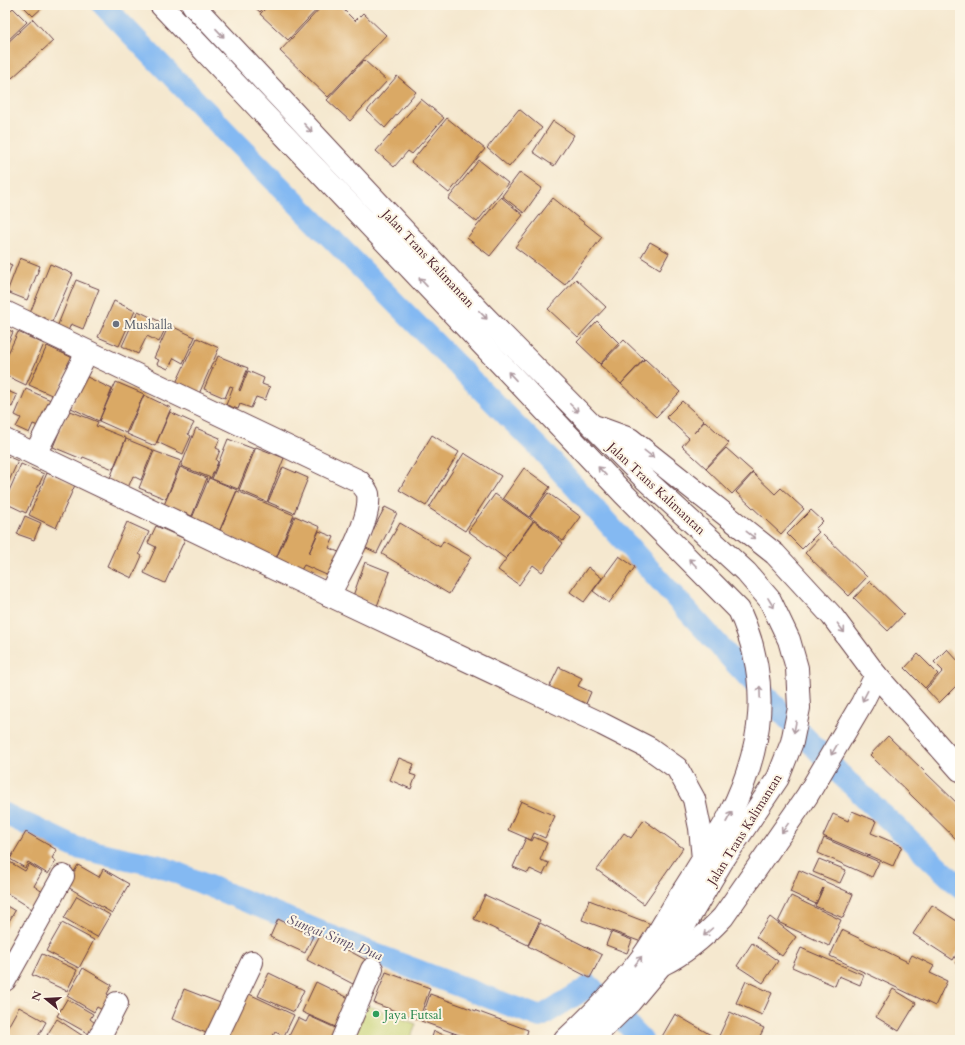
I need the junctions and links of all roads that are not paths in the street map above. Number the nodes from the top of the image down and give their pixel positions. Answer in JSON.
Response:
{"nodes":[{"id":1,"x":161,"y":5,"type":"edge"},
{"id":2,"x":193,"y":5,"type":"edge"},
{"id":3,"x":5,"y":312,"type":"edge"},
{"id":4,"x":88,"y":352,"type":"junction"},
{"id":5,"x":590,"y":424,"type":"junction"},
{"id":6,"x":5,"y":440,"type":"edge"},
{"id":7,"x":35,"y":454,"type":"junction"},
{"id":8,"x":329,"y":595,"type":"junction"},
{"id":9,"x":876,"y":675,"type":"junction"},
{"id":10,"x":960,"y":770,"type":"edge"},
{"id":11,"x":711,"y":856,"type":"junction"},
{"id":12,"x":62,"y":876,"type":"dead end"},
{"id":13,"x":252,"y":962,"type":"dead end"},
{"id":14,"x":661,"y":965,"type":"junction"},
{"id":15,"x":372,"y":969,"type":"dead end"},
{"id":16,"x":5,"y":980,"type":"edge"},
{"id":17,"x":622,"y":997,"type":"junction"},
{"id":18,"x":117,"y":1003,"type":"dead end"},
{"id":19,"x":598,"y":1031,"type":"edge"},
{"id":20,"x":98,"y":1040,"type":"edge"},
{"id":21,"x":215,"y":1040,"type":"edge"},
{"id":22,"x":342,"y":1040,"type":"edge"},
{"id":23,"x":565,"y":1040,"type":"edge"}],
"edges":[{"from":11,"to":1,"type":"main road","name":"Jalan Trans Kalimantan","one_way":true},
{"from":2,"to":5,"type":"main road","name":"Jalan Trans Kalimantan","one_way":true},
{"from":3,"to":4,"type":"main road"},
{"from":4,"to":7,"type":"main road"},
{"from":4,"to":8,"type":"main road"},
{"from":5,"to":9,"type":"main road","one_way":true},
{"from":5,"to":11,"type":"main road","name":"Jalan Trans Kalimantan","one_way":true},
{"from":6,"to":7,"type":"main road"},
{"from":7,"to":8,"type":"main road"},
{"from":8,"to":11,"type":"main road"},
{"from":9,"to":10,"type":"main road"},
{"from":9,"to":14,"type":"main road","one_way":true},
{"from":11,"to":14,"type":"main road","name":"Jalan Trans Kalimantan"},
{"from":17,"to":11,"type":"main road","name":"Jalan Trans Kalimantan","one_way":true},
{"from":12,"to":16,"type":"main road"},
{"from":13,"to":21,"type":"main road"},
{"from":14,"to":17,"type":"main road","name":"Jalan Trans Kalimantan"},
{"from":15,"to":22,"type":"main road"},
{"from":17,"to":19,"type":"main road","name":"Jalan Trans Kalimantan"},
{"from":18,"to":20,"type":"main road"},
{"from":19,"to":23,"type":"main road","name":"Jalan Trans Kalimantan"}]}
